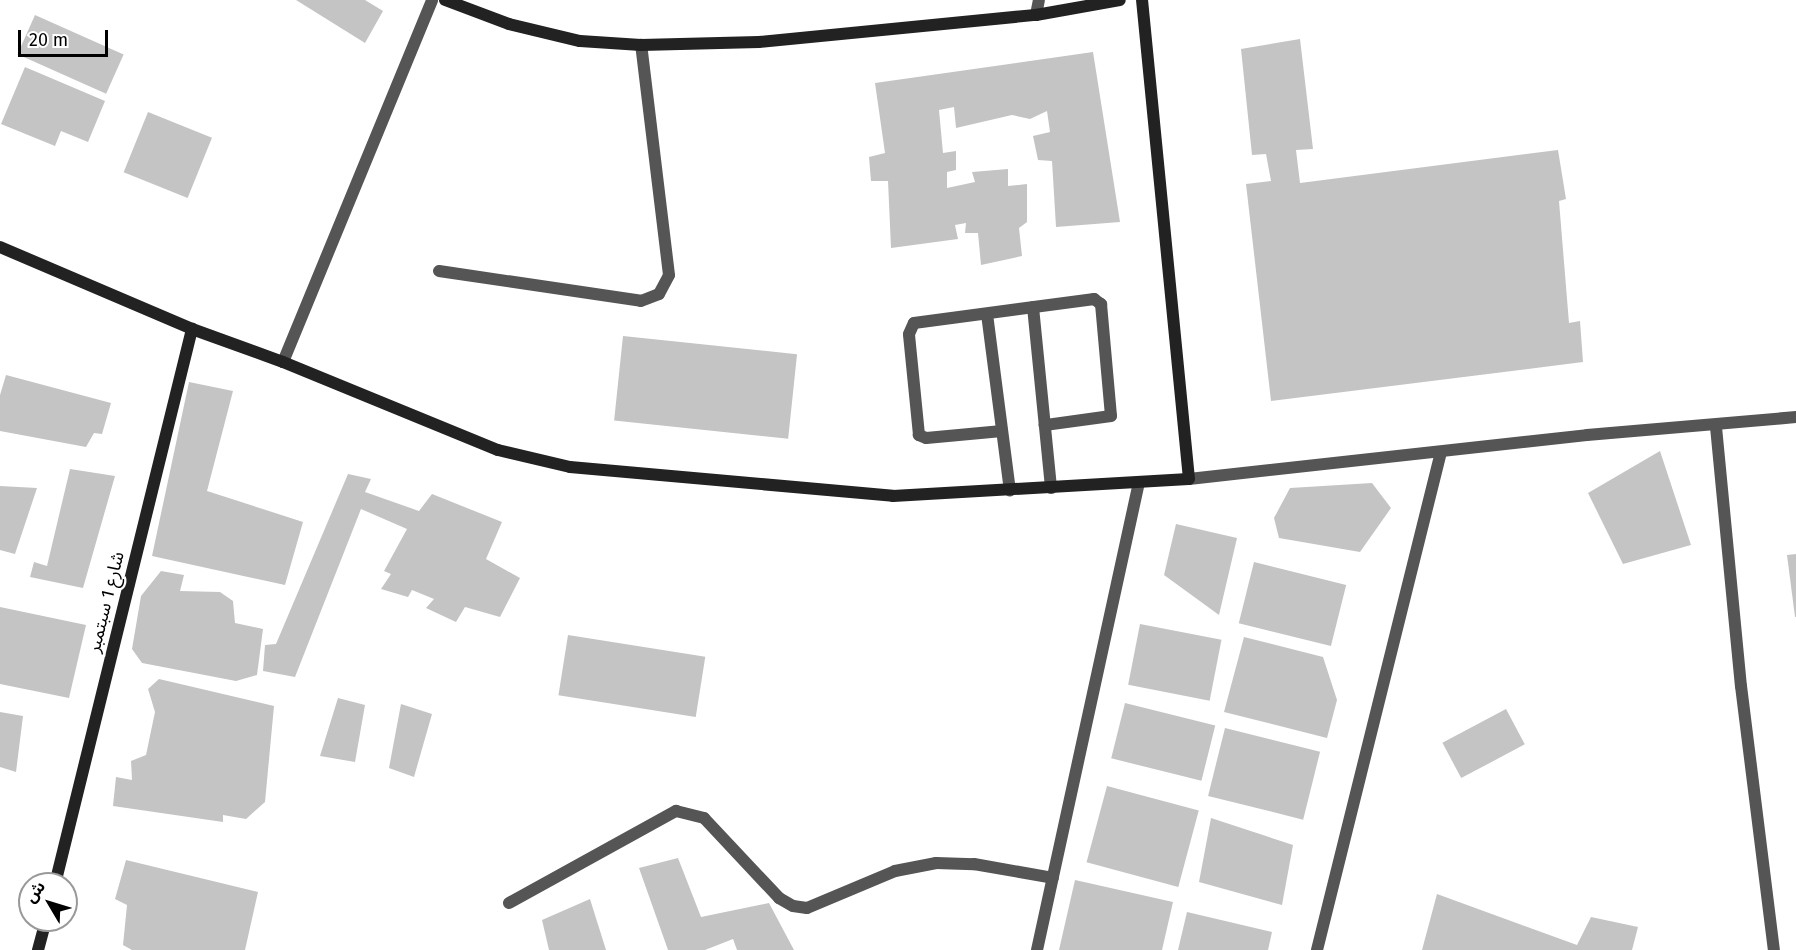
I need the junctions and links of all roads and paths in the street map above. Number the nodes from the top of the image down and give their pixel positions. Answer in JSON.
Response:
{"nodes":[{"id":1,"x":432,"y":0,"type":"edge"},
{"id":2,"x":446,"y":0,"type":"edge"},
{"id":3,"x":1039,"y":0,"type":"edge"},
{"id":4,"x":1120,"y":0,"type":"edge"},
{"id":5,"x":1142,"y":0,"type":"edge"},
{"id":6,"x":1036,"y":15,"type":"junction"},
{"id":7,"x":641,"y":45,"type":"junction"},
{"id":8,"x":0,"y":247,"type":"edge"},
{"id":9,"x":439,"y":272,"type":"dead end"},
{"id":10,"x":1033,"y":308,"type":"junction"},
{"id":11,"x":987,"y":314,"type":"junction"},
{"id":12,"x":192,"y":329,"type":"junction"},
{"id":13,"x":283,"y":362,"type":"junction"},
{"id":14,"x":1796,"y":417,"type":"edge"},
{"id":15,"x":1045,"y":425,"type":"junction"},
{"id":16,"x":1716,"y":427,"type":"junction"},
{"id":17,"x":1002,"y":431,"type":"junction"},
{"id":18,"x":1441,"y":452,"type":"junction"},
{"id":19,"x":1189,"y":479,"type":"junction"},
{"id":20,"x":1139,"y":484,"type":"junction"},
{"id":21,"x":1051,"y":488,"type":"junction"},
{"id":22,"x":1010,"y":491,"type":"junction"},
{"id":23,"x":58,"y":872,"type":"edge"},
{"id":24,"x":1053,"y":878,"type":"junction"},
{"id":25,"x":509,"y":903,"type":"dead end"},
{"id":26,"x":43,"y":932,"type":"edge"},
{"id":27,"x":38,"y":950,"type":"edge"},
{"id":28,"x":1038,"y":950,"type":"edge"},
{"id":29,"x":1317,"y":950,"type":"edge"},
{"id":30,"x":1774,"y":950,"type":"edge"}],
"edges":[{"from":1,"to":13,"type":"street"},
{"from":2,"to":7,"type":"street"},
{"from":3,"to":6,"type":"street"},
{"from":4,"to":6,"type":"street"},
{"from":5,"to":19,"type":"street"},
{"from":6,"to":7,"type":"street"},
{"from":7,"to":9,"type":"street"},
{"from":8,"to":12,"type":"street"},
{"from":10,"to":11,"type":"street"},
{"from":10,"to":15,"type":"street"},
{"from":10,"to":15,"type":"street"},
{"from":11,"to":17,"type":"street"},
{"from":11,"to":17,"type":"street"},
{"from":12,"to":13,"type":"street"},
{"from":12,"to":23,"type":"street","name":"شارع 1 سبتمبر"},
{"from":13,"to":22,"type":"street"},
{"from":14,"to":16,"type":"street"},
{"from":15,"to":21,"type":"street"},
{"from":16,"to":18,"type":"street"},
{"from":16,"to":30,"type":"street"},
{"from":17,"to":22,"type":"street"},
{"from":18,"to":19,"type":"street"},
{"from":18,"to":29,"type":"street"},
{"from":19,"to":20,"type":"street"},
{"from":20,"to":21,"type":"street"},
{"from":20,"to":24,"type":"street"},
{"from":21,"to":22,"type":"street"},
{"from":24,"to":25,"type":"street"},
{"from":24,"to":28,"type":"street"},
{"from":26,"to":27,"type":"street"}]}
